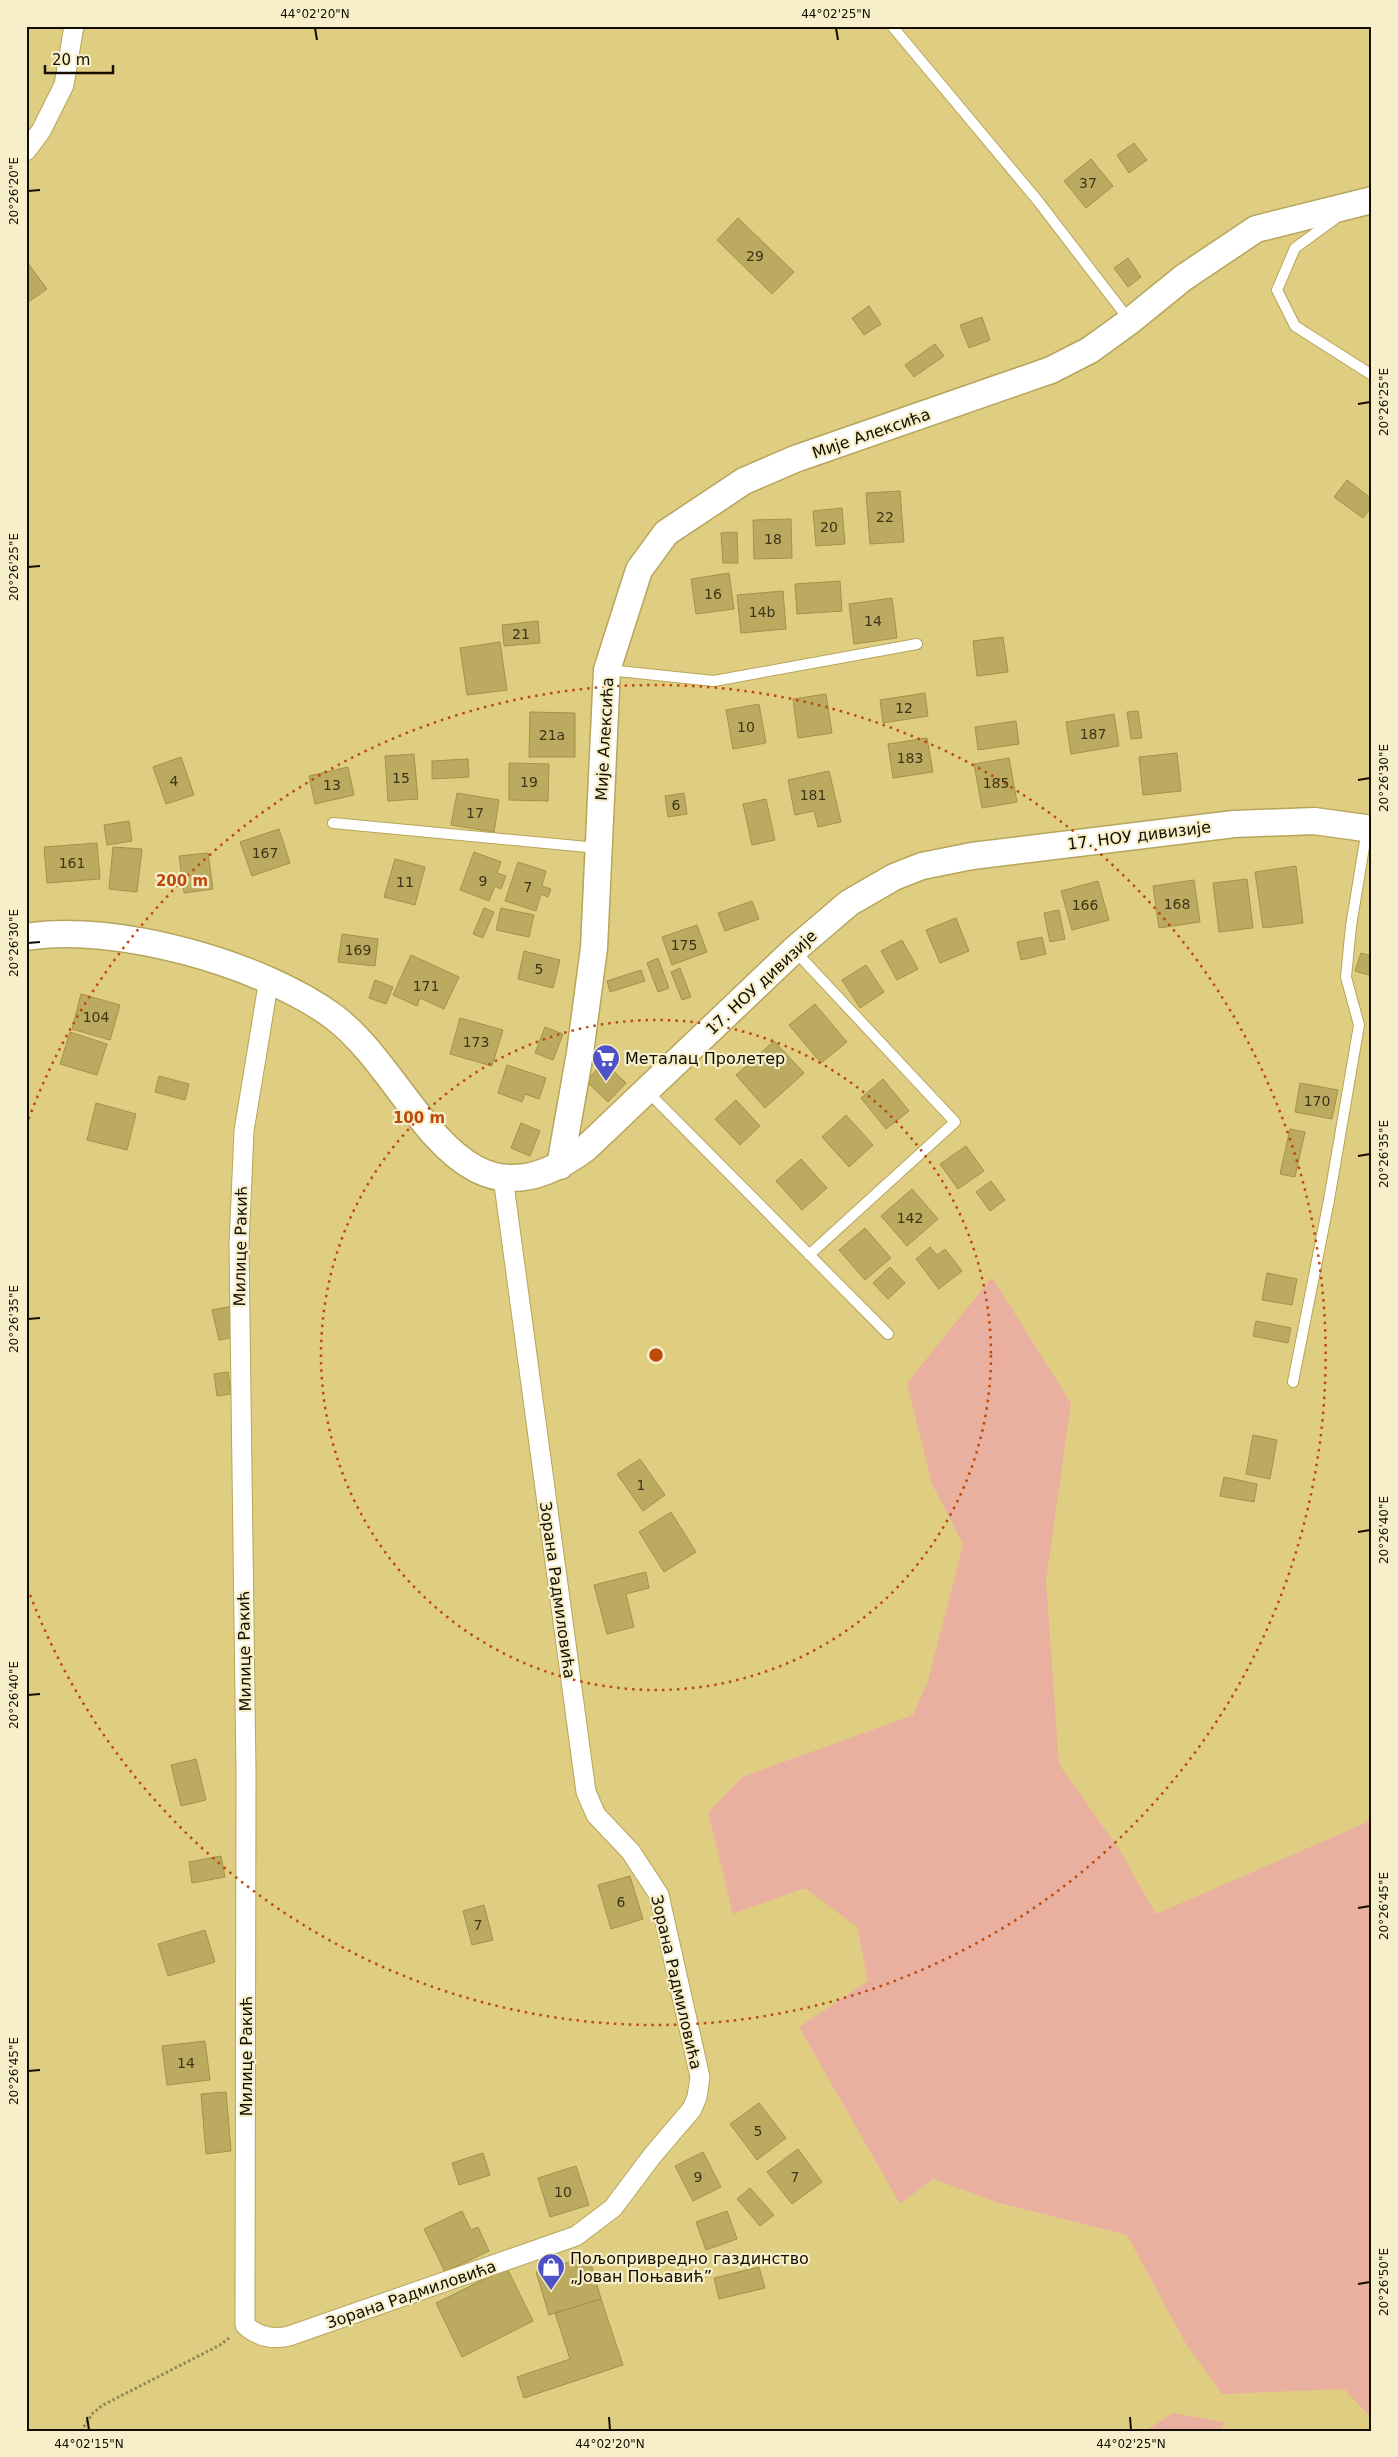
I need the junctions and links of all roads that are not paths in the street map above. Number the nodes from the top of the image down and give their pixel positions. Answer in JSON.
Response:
{"nodes":[{"id":1,"x":74,"y":26,"type":"edge"},
{"id":2,"x":892,"y":26,"type":"edge"},
{"id":3,"x":26,"y":151,"type":"edge"},
{"id":4,"x":1362,"y":203,"type":"edge"},
{"id":5,"x":1130,"y":321,"type":"junction"},
{"id":6,"x":1372,"y":375,"type":"edge"},
{"id":7,"x":917,"y":644,"type":"dead end"},
{"id":8,"x":607,"y":670,"type":"junction"},
{"id":9,"x":333,"y":823,"type":"dead end"},
{"id":10,"x":1369,"y":828,"type":"edge"},
{"id":11,"x":599,"y":848,"type":"junction"},
{"id":12,"x":26,"y":937,"type":"edge"},
{"id":13,"x":794,"y":950,"type":"junction"},
{"id":14,"x":269,"y":979,"type":"junction"},
{"id":15,"x":647,"y":1091,"type":"junction"},
{"id":16,"x":560,"y":1166,"type":"junction"},
{"id":17,"x":502,"y":1177,"type":"junction"},
{"id":18,"x":809,"y":1255,"type":"junction"},
{"id":19,"x":888,"y":1334,"type":"dead end"},
{"id":20,"x":1293,"y":1382,"type":"dead end"},
{"id":21,"x":245,"y":2325,"type":"joint"}],
"edges":[{"from":1,"to":3,"type":"street"},
{"from":2,"to":5,"type":"lane"},
{"from":4,"to":5,"type":"street","name":"Мије Алексића"},
{"from":4,"to":6,"type":"lane"},
{"from":5,"to":8,"type":"street","name":"Мије Алексића"},
{"from":7,"to":8,"type":"lane"},
{"from":8,"to":11,"type":"street","name":"Мије Алексића"},
{"from":9,"to":11,"type":"lane"},
{"from":10,"to":13,"type":"street","name":"17. НОУ дивизије"},
{"from":10,"to":20,"type":"lane"},
{"from":11,"to":16,"type":"street","name":"Мије Алексића"},
{"from":12,"to":14,"type":"street","name":"17. НОУ дивизије"},
{"from":13,"to":15,"type":"street","name":"17. НОУ дивизије"},
{"from":13,"to":18,"type":"lane"},
{"from":14,"to":17,"type":"street","name":"17. НОУ дивизије"},
{"from":14,"to":21,"type":"street","name":"Милице Ракић"},
{"from":15,"to":16,"type":"street","name":"17. НОУ дивизије"},
{"from":15,"to":18,"type":"lane"},
{"from":16,"to":17,"type":"street","name":"17. НОУ дивизије"},
{"from":17,"to":21,"type":"street","name":"Зорана Радмиловића"},
{"from":18,"to":19,"type":"lane"}]}
